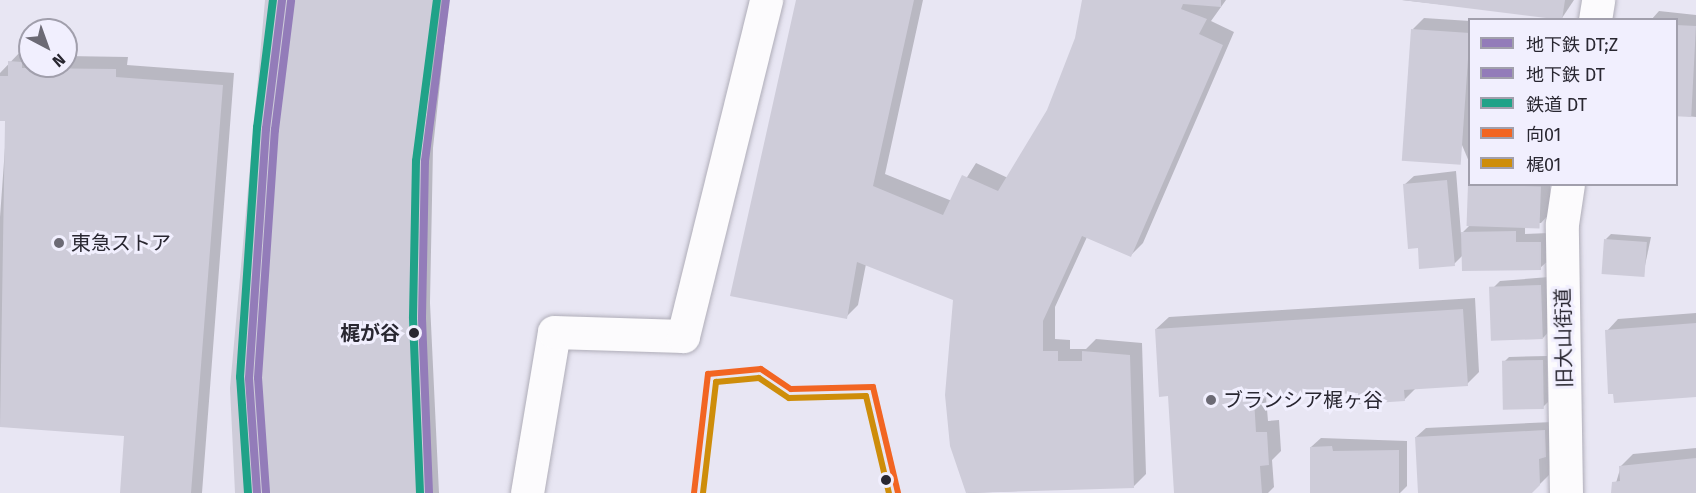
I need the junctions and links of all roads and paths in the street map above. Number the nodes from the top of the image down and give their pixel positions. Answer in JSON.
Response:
{"nodes":[{"id":1,"x":766,"y":0,"type":"edge"},
{"id":2,"x":1598,"y":0,"type":"edge"},
{"id":3,"x":1595,"y":18,"type":"edge"},
{"id":4,"x":1568,"y":186,"type":"edge"},
{"id":5,"x":527,"y":493,"type":"edge"},
{"id":6,"x":1566,"y":493,"type":"edge"}],
"edges":[{"from":1,"to":5,"type":"street"},
{"from":2,"to":3,"type":"street"},
{"from":4,"to":6,"type":"street","name":"旧大山街道"}]}
